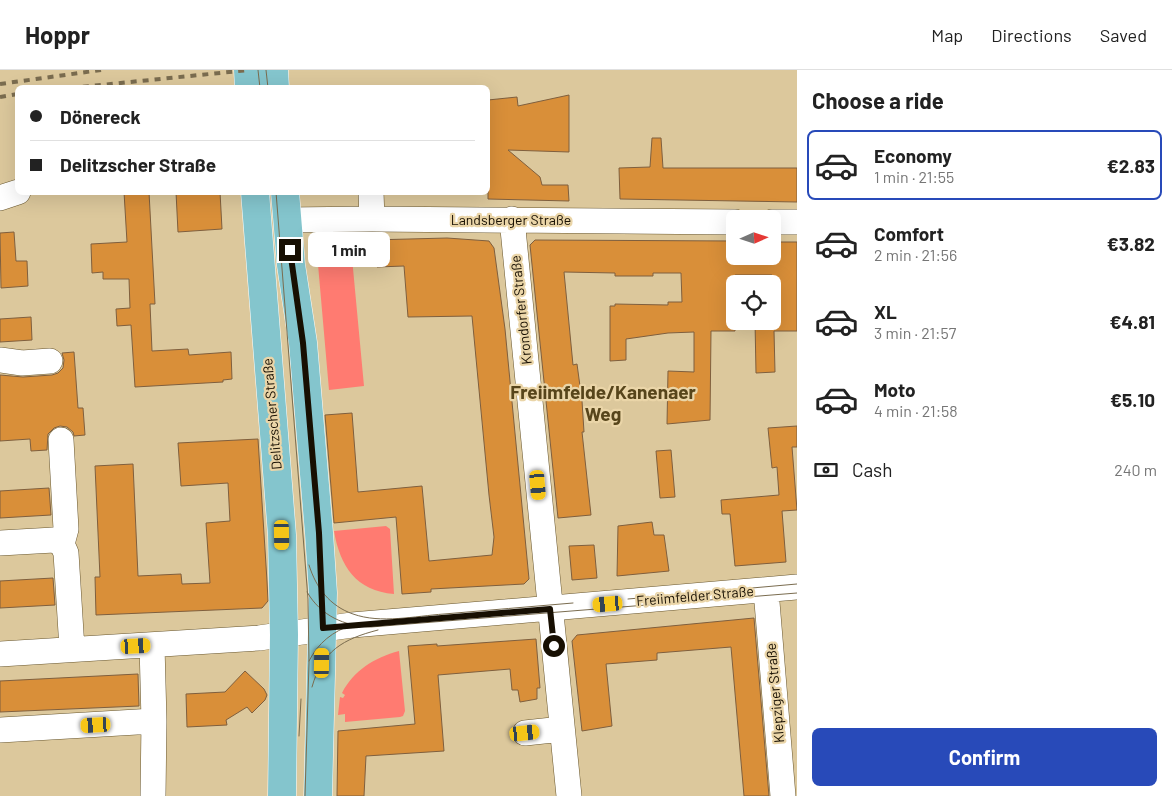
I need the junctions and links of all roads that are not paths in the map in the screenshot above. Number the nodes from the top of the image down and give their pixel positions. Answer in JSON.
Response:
{"nodes":[{"id":1,"x":248,"y":70,"type":"edge"},
{"id":2,"x":274,"y":70,"type":"edge"},
{"id":3,"x":249,"y":85,"type":"edge"},
{"id":4,"x":275,"y":85,"type":"edge"},
{"id":5,"x":15,"y":193,"type":"edge"},
{"id":6,"x":256,"y":195,"type":"edge"},
{"id":7,"x":285,"y":195,"type":"edge"},
{"id":8,"x":371,"y":195,"type":"edge"},
{"id":9,"x":0,"y":198,"type":"edge"},
{"id":10,"x":372,"y":219,"type":"junction"},
{"id":11,"x":288,"y":220,"type":"junction"},
{"id":12,"x":512,"y":220,"type":"junction"},
{"id":13,"x":726,"y":222,"type":"edge"},
{"id":14,"x":781,"y":222,"type":"edge"},
{"id":15,"x":797,"y":222,"type":"edge"},
{"id":16,"x":0,"y":360,"type":"edge"},
{"id":17,"x":50,"y":361,"type":"dead end"},
{"id":18,"x":61,"y":440,"type":"dead end"},
{"id":19,"x":0,"y":543,"type":"edge"},
{"id":20,"x":62,"y":544,"type":"junction"},
{"id":21,"x":797,"y":587,"type":"edge"},
{"id":22,"x":766,"y":590,"type":"junction"},
{"id":23,"x":550,"y":609,"type":"junction"},
{"id":24,"x":323,"y":628,"type":"junction"},
{"id":25,"x":284,"y":635,"type":"junction"},
{"id":26,"x":152,"y":645,"type":"junction"},
{"id":27,"x":72,"y":649,"type":"junction"},
{"id":28,"x":0,"y":654,"type":"edge"},
{"id":29,"x":154,"y":722,"type":"junction"},
{"id":30,"x":562,"y":729,"type":"junction"},
{"id":31,"x":0,"y":730,"type":"edge"},
{"id":32,"x":525,"y":733,"type":"dead end"},
{"id":33,"x":787,"y":779,"type":"edge"},
{"id":34,"x":154,"y":796,"type":"edge"},
{"id":35,"x":282,"y":796,"type":"edge"},
{"id":36,"x":318,"y":796,"type":"edge"},
{"id":37,"x":569,"y":796,"type":"edge"}],
"edges":[{"from":1,"to":3,"type":"main road"},
{"from":2,"to":4,"type":"main road"},
{"from":5,"to":9,"type":"street"},
{"from":6,"to":25,"type":"main road","name":"Delitzscher Straße"},
{"from":7,"to":11,"type":"main road"},
{"from":8,"to":10,"type":"street"},
{"from":10,"to":11,"type":"street","name":"Landsberger Straße"},
{"from":10,"to":12,"type":"street","name":"Landsberger Straße"},
{"from":11,"to":24,"type":"main road"},
{"from":12,"to":13,"type":"street","name":"Landsberger Straße"},
{"from":12,"to":23,"type":"street","name":"Krondorfer Straße"},
{"from":14,"to":15,"type":"street"},
{"from":16,"to":17,"type":"street"},
{"from":18,"to":20,"type":"street"},
{"from":19,"to":20,"type":"street"},
{"from":20,"to":27,"type":"street"},
{"from":21,"to":22,"type":"street","name":"Freiimfelder Straße"},
{"from":22,"to":23,"type":"street","name":"Freiimfelder Straße"},
{"from":22,"to":33,"type":"street","name":"Klepziger Straße"},
{"from":23,"to":24,"type":"street","name":"Freiimfelder Straße"},
{"from":23,"to":30,"type":"street","name":"Krondorfer Straße"},
{"from":24,"to":25,"type":"street"},
{"from":24,"to":36,"type":"main road"},
{"from":25,"to":26,"type":"street"},
{"from":25,"to":35,"type":"main road","name":"Delitzscher Straße"},
{"from":26,"to":27,"type":"street"},
{"from":26,"to":29,"type":"street"},
{"from":27,"to":28,"type":"street"},
{"from":29,"to":31,"type":"street"},
{"from":29,"to":34,"type":"street"},
{"from":30,"to":32,"type":"street"},
{"from":30,"to":37,"type":"street","name":"Krondorfer Straße"}]}
